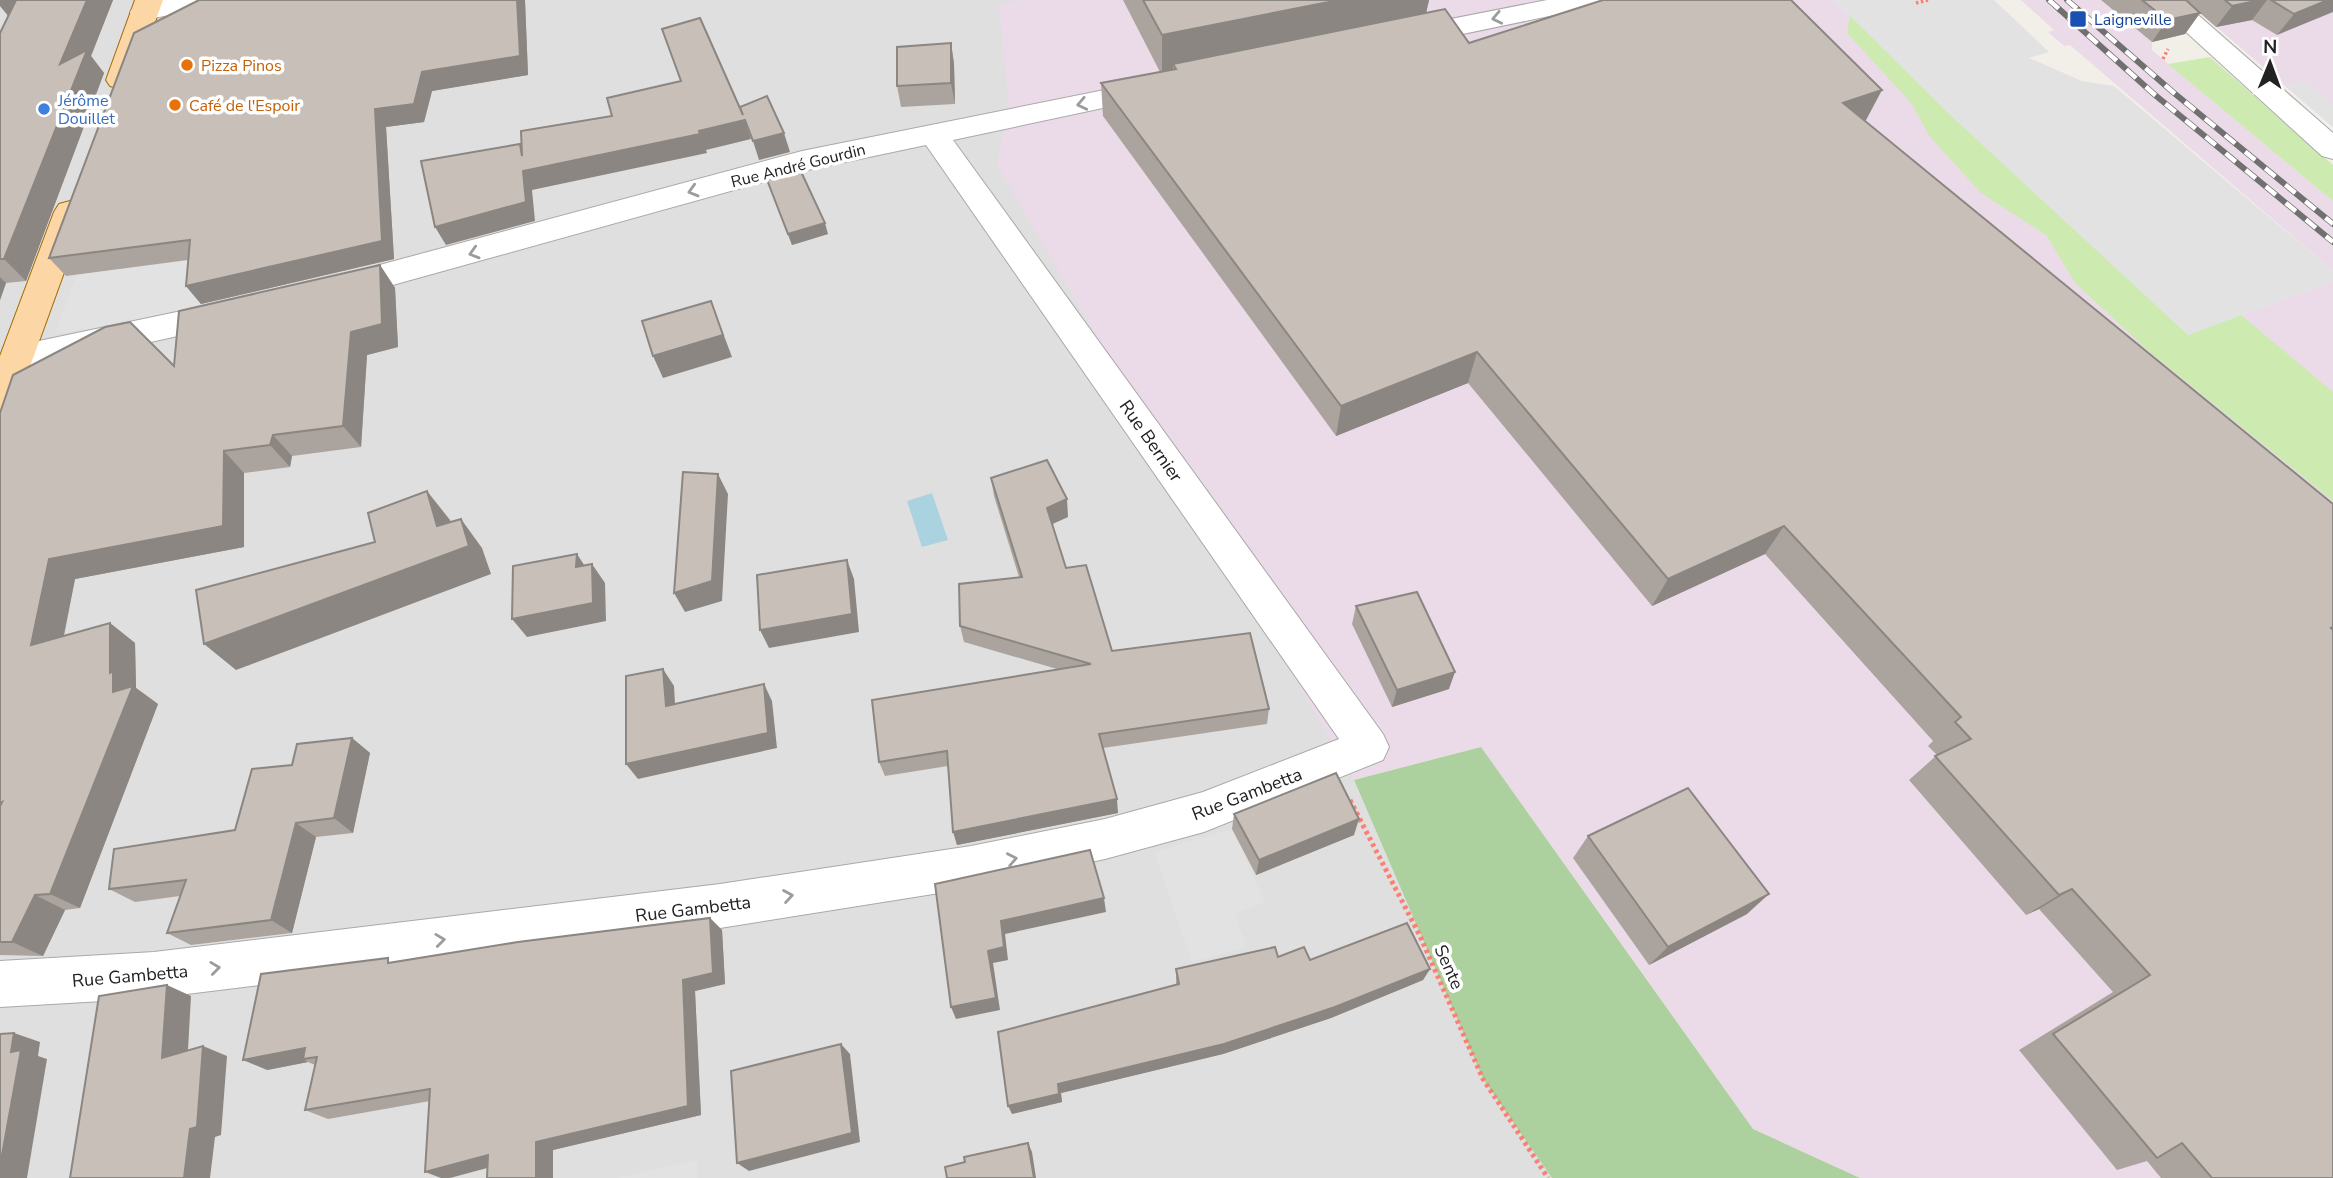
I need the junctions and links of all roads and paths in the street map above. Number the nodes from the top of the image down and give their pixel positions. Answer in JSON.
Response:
{"nodes":[{"id":1,"x":205,"y":0,"type":"edge"},
{"id":2,"x":1588,"y":0,"type":"edge"},
{"id":3,"x":1928,"y":0,"type":"edge"},
{"id":4,"x":2165,"y":0,"type":"edge"},
{"id":5,"x":1916,"y":3,"type":"dead end"},
{"id":6,"x":146,"y":6,"type":"edge"},
{"id":7,"x":1378,"y":43,"type":"edge"},
{"id":8,"x":1177,"y":85,"type":"edge"},
{"id":9,"x":110,"y":106,"type":"edge"},
{"id":10,"x":934,"y":135,"type":"junction"},
{"id":11,"x":2333,"y":149,"type":"edge"},
{"id":12,"x":82,"y":181,"type":"edge"},
{"id":13,"x":304,"y":296,"type":"edge"},
{"id":14,"x":250,"y":308,"type":"edge"},
{"id":15,"x":15,"y":359,"type":"junction"},
{"id":16,"x":0,"y":402,"type":"edge"},
{"id":17,"x":1349,"y":755,"type":"junction"},
{"id":18,"x":0,"y":984,"type":"edge"},
{"id":19,"x":1548,"y":1178,"type":"edge"}],
"edges":[{"from":1,"to":6,"type":"street"},
{"from":2,"to":7,"type":"street","one_way":true},
{"from":3,"to":5,"type":"path"},
{"from":4,"to":11,"type":"street"},
{"from":6,"to":9,"type":"main road"},
{"from":8,"to":10,"type":"street","name":"Rue André Gourdin","one_way":true},
{"from":10,"to":13,"type":"street","name":"Rue André Gourdin","one_way":true},
{"from":10,"to":17,"type":"street","name":"Rue Bernier"},
{"from":12,"to":15,"type":"main road"},
{"from":14,"to":15,"type":"street"},
{"from":15,"to":16,"type":"main road"},
{"from":18,"to":17,"type":"street","name":"Rue Gambetta","one_way":true},
{"from":17,"to":19,"type":"path","name":"Sente"}]}
